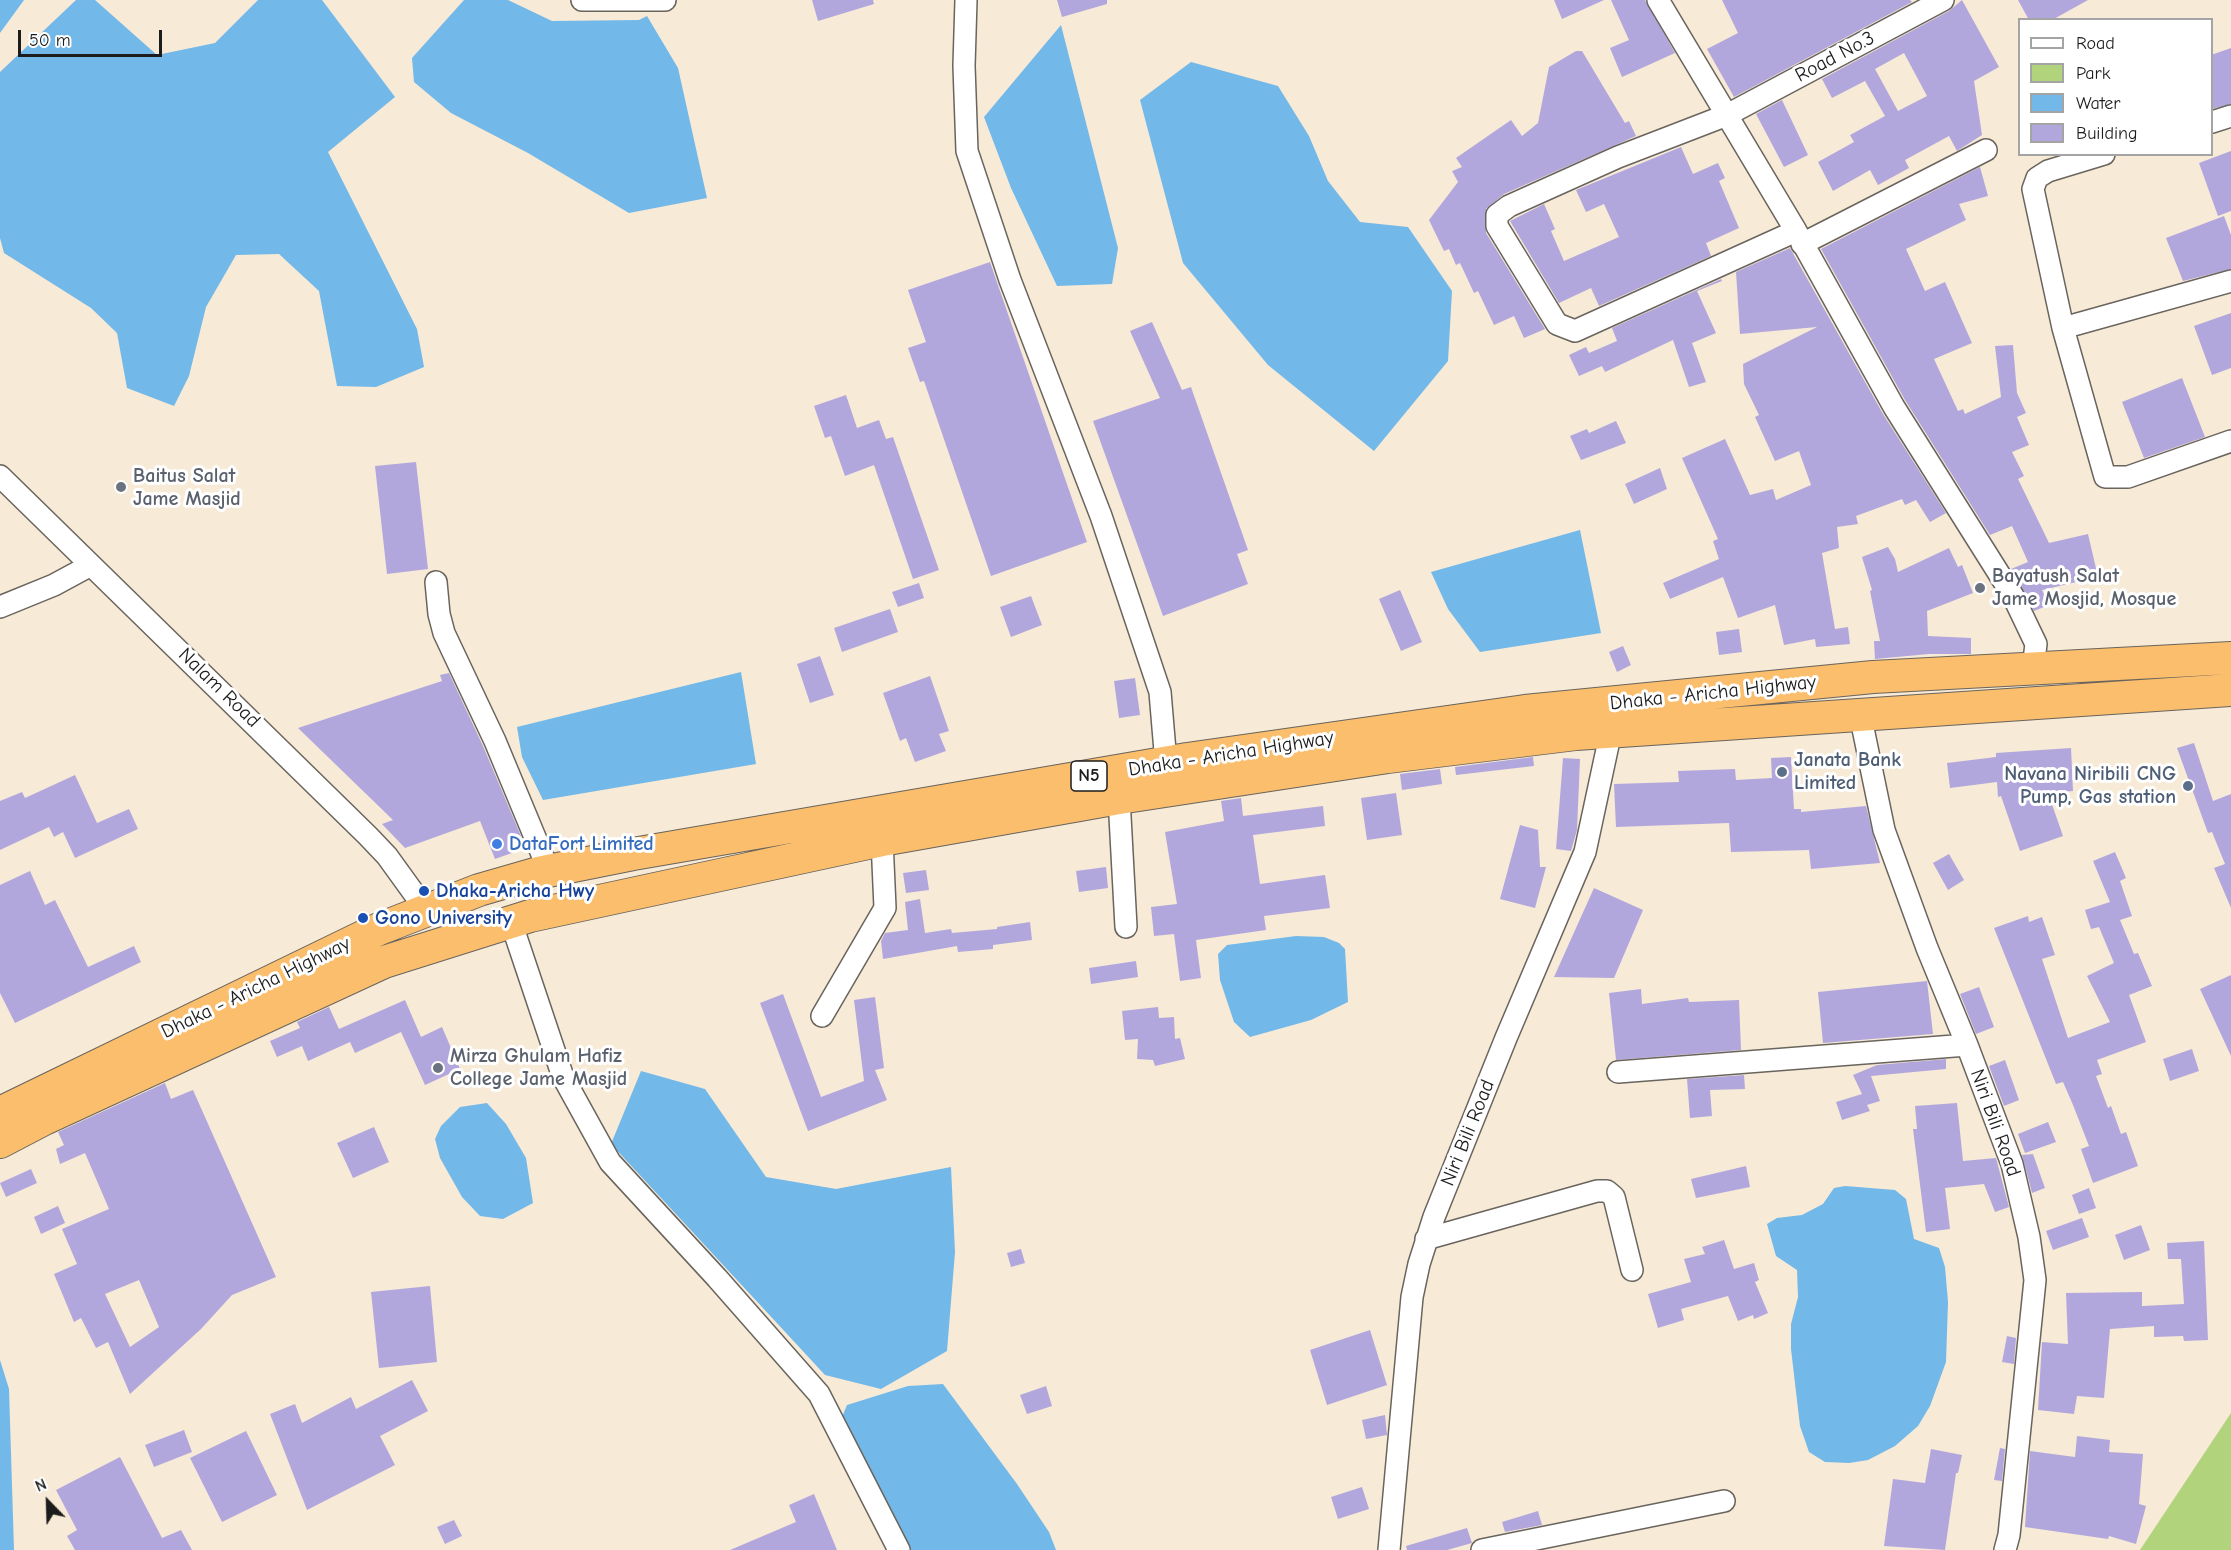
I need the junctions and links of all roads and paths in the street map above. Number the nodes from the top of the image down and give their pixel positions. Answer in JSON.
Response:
{"nodes":[{"id":1,"x":582,"y":0,"type":"edge"},
{"id":2,"x":665,"y":0,"type":"edge"},
{"id":3,"x":966,"y":0,"type":"edge"},
{"id":4,"x":1658,"y":0,"type":"edge"},
{"id":5,"x":1943,"y":0,"type":"edge"},
{"id":6,"x":1727,"y":115,"type":"junction"},
{"id":7,"x":2231,"y":117,"type":"edge"},
{"id":8,"x":2213,"y":122,"type":"edge"},
{"id":9,"x":1986,"y":150,"type":"dead end"},
{"id":10,"x":2097,"y":156,"type":"edge"},
{"id":11,"x":1799,"y":237,"type":"junction"},
{"id":12,"x":2231,"y":280,"type":"edge"},
{"id":13,"x":2063,"y":328,"type":"junction"},
{"id":14,"x":2231,"y":441,"type":"edge"},
{"id":15,"x":0,"y":476,"type":"edge"},
{"id":16,"x":91,"y":565,"type":"junction"},
{"id":17,"x":436,"y":582,"type":"dead end"},
{"id":18,"x":0,"y":606,"type":"edge"},
{"id":19,"x":2231,"y":658,"type":"edge"},
{"id":20,"x":2033,"y":668,"type":"junction"},
{"id":21,"x":2231,"y":690,"type":"edge"},
{"id":22,"x":1860,"y":714,"type":"junction"},
{"id":23,"x":1611,"y":731,"type":"junction"},
{"id":24,"x":1166,"y":763,"type":"junction"},
{"id":25,"x":1119,"y":798,"type":"junction"},
{"id":26,"x":882,"y":840,"type":"junction"},
{"id":27,"x":549,"y":871,"type":"junction"},
{"id":28,"x":426,"y":910,"type":"junction"},
{"id":29,"x":511,"y":922,"type":"junction"},
{"id":30,"x":1126,"y":927,"type":"dead end"},
{"id":31,"x":822,"y":1016,"type":"dead end"},
{"id":32,"x":1967,"y":1045,"type":"junction"},
{"id":33,"x":1618,"y":1072,"type":"dead end"},
{"id":34,"x":0,"y":1113,"type":"edge"},
{"id":35,"x":0,"y":1142,"type":"edge"},
{"id":36,"x":1426,"y":1239,"type":"junction"},
{"id":37,"x":1632,"y":1270,"type":"dead end"},
{"id":38,"x":1724,"y":1501,"type":"dead end"},
{"id":39,"x":899,"y":1550,"type":"edge"},
{"id":40,"x":1389,"y":1550,"type":"edge"},
{"id":41,"x":1482,"y":1550,"type":"edge"},
{"id":42,"x":2005,"y":1550,"type":"edge"}],
"edges":[{"from":1,"to":2,"type":"street"},
{"from":3,"to":24,"type":"street"},
{"from":4,"to":6,"type":"street"},
{"from":5,"to":6,"type":"street","name":"Road No.3"},
{"from":6,"to":11,"type":"street"},
{"from":6,"to":11,"type":"street","name":"Road No.3"},
{"from":7,"to":8,"type":"street"},
{"from":9,"to":11,"type":"street"},
{"from":10,"to":13,"type":"street"},
{"from":11,"to":20,"type":"street"},
{"from":12,"to":13,"type":"street"},
{"from":13,"to":14,"type":"street"},
{"from":15,"to":16,"type":"street","name":"Nalam Road"},
{"from":16,"to":18,"type":"street"},
{"from":16,"to":28,"type":"street","name":"Nalam Road"},
{"from":17,"to":27,"type":"street"},
{"from":19,"to":20,"type":"highway","name":"Dhaka - Aricha Highway","number":"N5"},
{"from":20,"to":24,"type":"highway","name":"Dhaka - Aricha Highway","number":"N5"},
{"from":21,"to":22,"type":"highway","number":"N5"},
{"from":22,"to":23,"type":"highway","number":"N5"},
{"from":22,"to":32,"type":"street"},
{"from":23,"to":25,"type":"highway","number":"N5"},
{"from":23,"to":36,"type":"street","name":"Niri Bili Road"},
{"from":24,"to":27,"type":"highway","name":"Dhaka - Aricha Highway","number":"N5"},
{"from":25,"to":26,"type":"highway","number":"N5"},
{"from":25,"to":30,"type":"street"},
{"from":26,"to":29,"type":"highway","number":"N5"},
{"from":26,"to":31,"type":"street"},
{"from":27,"to":28,"type":"highway","name":"Dhaka - Aricha Highway","number":"N5"},
{"from":28,"to":34,"type":"highway","name":"Dhaka - Aricha Highway","number":"N5"},
{"from":29,"to":35,"type":"highway","number":"N5"},
{"from":29,"to":39,"type":"street"},
{"from":32,"to":33,"type":"street","name":"Niri Bili Road"},
{"from":32,"to":42,"type":"street","name":"Niri Bili Road"},
{"from":36,"to":37,"type":"street"},
{"from":36,"to":40,"type":"street","name":"Niri Bili Road"},
{"from":38,"to":41,"type":"street"}]}
